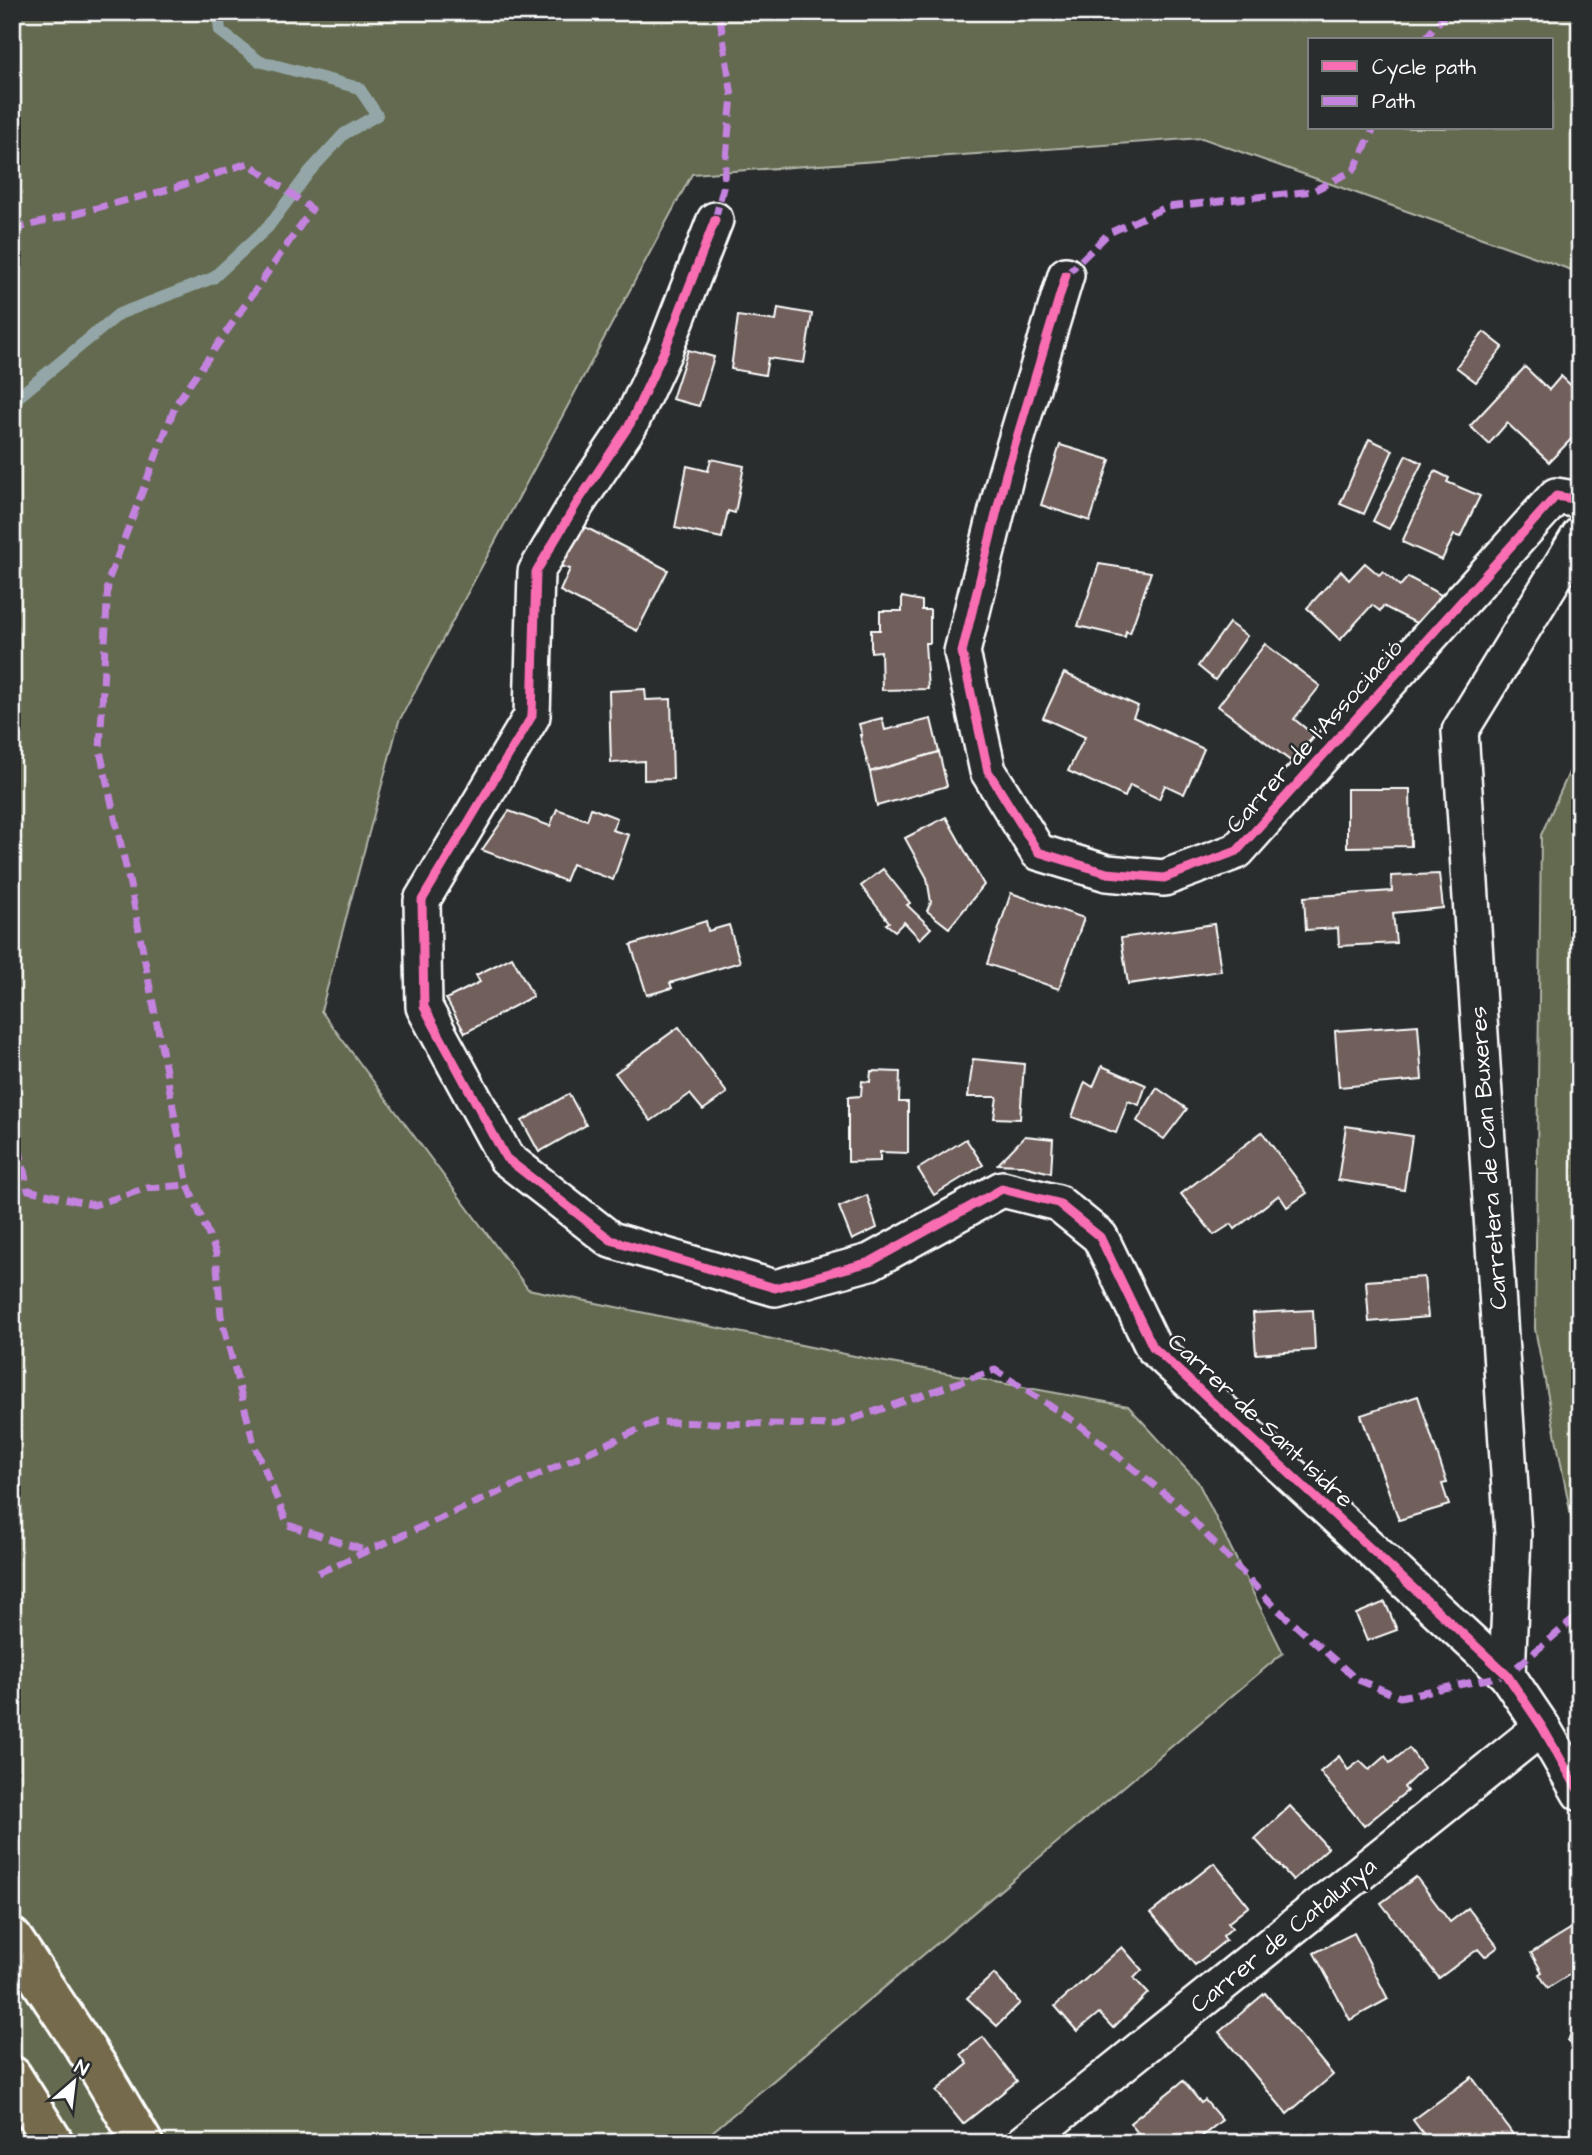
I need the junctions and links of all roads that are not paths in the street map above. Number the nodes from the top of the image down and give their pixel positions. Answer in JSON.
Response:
{"nodes":[{"id":1,"x":715,"y":220,"type":"dead end"},
{"id":2,"x":1066,"y":275,"type":"dead end"},
{"id":3,"x":1580,"y":500,"type":"edge"},
{"id":4,"x":1580,"y":535,"type":"edge"},
{"id":5,"x":1507,"y":1675,"type":"junction"},
{"id":6,"x":1542,"y":1727,"type":"junction"},
{"id":7,"x":1580,"y":1793,"type":"edge"},
{"id":8,"x":12,"y":1938,"type":"edge"},
{"id":9,"x":12,"y":2076,"type":"edge"},
{"id":10,"x":54,"y":2143,"type":"edge"},
{"id":11,"x":143,"y":2143,"type":"edge"},
{"id":12,"x":1024,"y":2143,"type":"edge"}],
"edges":[{"from":1,"to":5,"type":"street","name":"Carrer de Sant Isidre"},
{"from":2,"to":3,"type":"street","name":"Carrer de l'Associació"},
{"from":4,"to":5,"type":"street","name":"Carretera de Can Buxeres"},
{"from":5,"to":6,"type":"street"},
{"from":6,"to":7,"type":"street"},
{"from":6,"to":12,"type":"street","name":"Carrer de Catalunya"},
{"from":8,"to":11,"type":"highway"},
{"from":9,"to":10,"type":"highway"}]}
